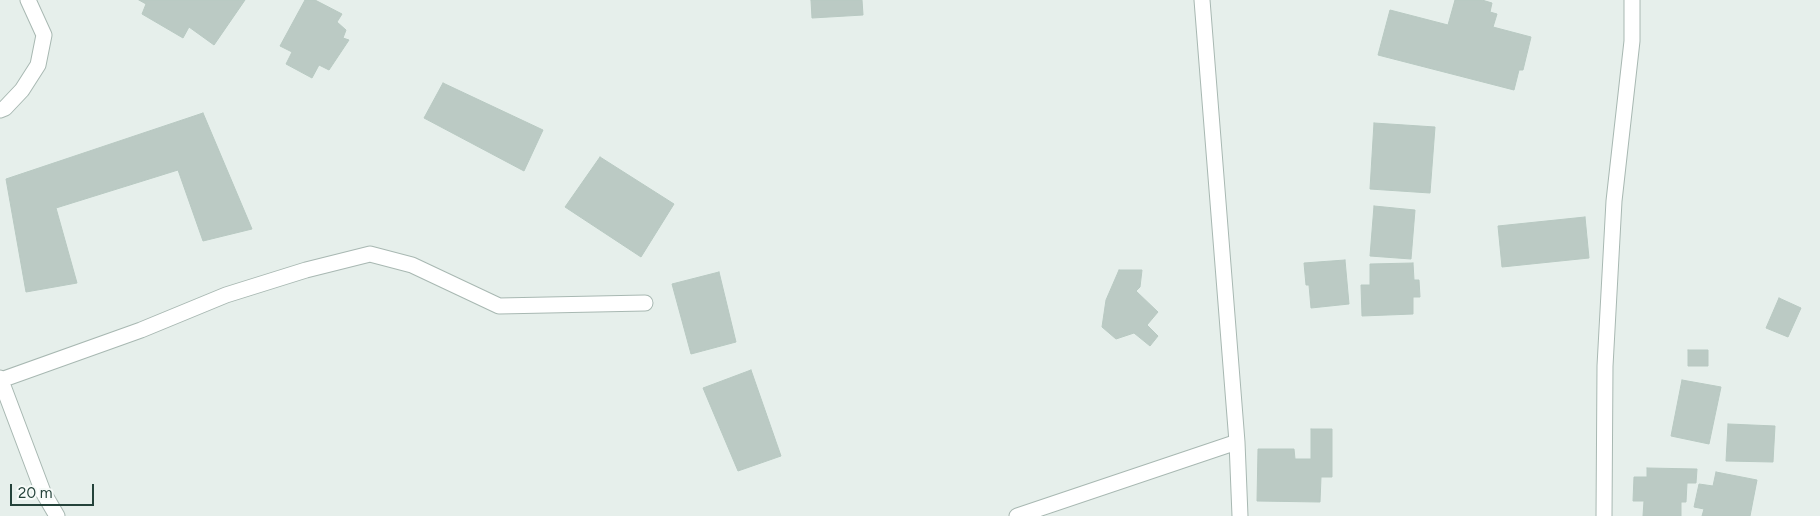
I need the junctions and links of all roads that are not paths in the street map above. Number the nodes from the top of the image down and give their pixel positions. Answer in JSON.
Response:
{"nodes":[{"id":1,"x":28,"y":0,"type":"edge"},
{"id":2,"x":1202,"y":0,"type":"edge"},
{"id":3,"x":1632,"y":0,"type":"edge"},
{"id":4,"x":0,"y":110,"type":"edge"},
{"id":5,"x":645,"y":303,"type":"dead end"},
{"id":6,"x":0,"y":379,"type":"edge"},
{"id":7,"x":1237,"y":442,"type":"junction"},
{"id":8,"x":57,"y":516,"type":"edge"},
{"id":9,"x":1017,"y":516,"type":"edge"},
{"id":10,"x":1240,"y":516,"type":"edge"},
{"id":11,"x":1604,"y":516,"type":"edge"}],
"edges":[{"from":1,"to":4,"type":"street"},
{"from":2,"to":7,"type":"street"},
{"from":3,"to":11,"type":"street"},
{"from":5,"to":6,"type":"street"},
{"from":6,"to":8,"type":"street"},
{"from":7,"to":9,"type":"street"},
{"from":7,"to":10,"type":"street"}]}
